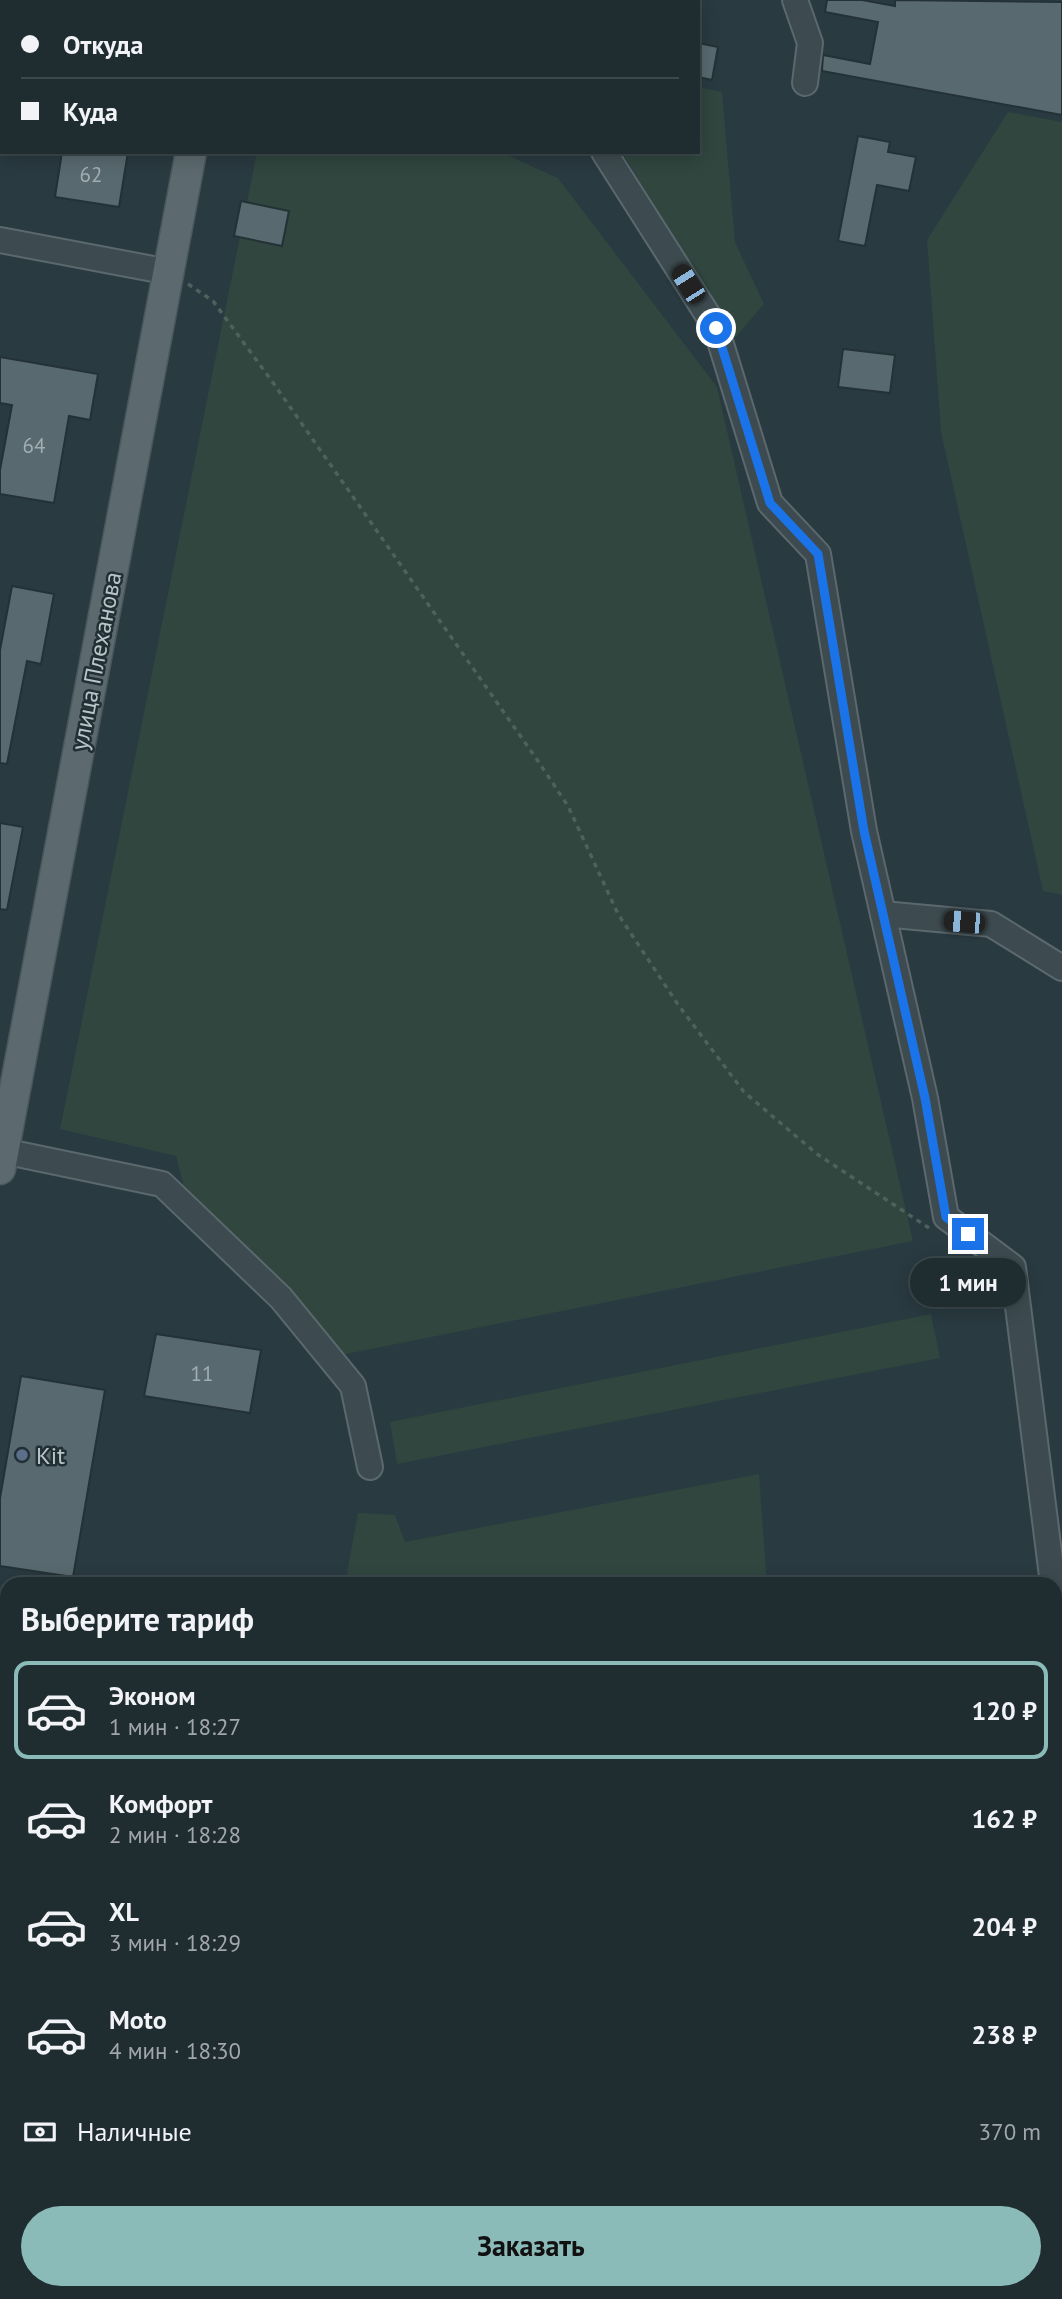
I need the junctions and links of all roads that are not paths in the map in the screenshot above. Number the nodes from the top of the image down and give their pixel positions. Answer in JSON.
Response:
{"nodes":[{"id":1,"x":795,"y":0,"type":"edge"},
{"id":2,"x":805,"y":83,"type":"dead end"},
{"id":3,"x":191,"y":154,"type":"edge"},
{"id":4,"x":605,"y":154,"type":"edge"},
{"id":5,"x":0,"y":240,"type":"edge"},
{"id":6,"x":169,"y":272,"type":"junction"},
{"id":7,"x":883,"y":914,"type":"junction"},
{"id":8,"x":1062,"y":968,"type":"edge"},
{"id":9,"x":2,"y":1160,"type":"edge"},
{"id":10,"x":370,"y":1467,"type":"dead end"},
{"id":11,"x":1052,"y":1577,"type":"edge"}],
"edges":[{"from":1,"to":2,"type":"street"},
{"from":3,"to":6,"type":"main road","name":"улица Плеханова"},
{"from":4,"to":7,"type":"street"},
{"from":5,"to":6,"type":"street"},
{"from":6,"to":9,"type":"main road","name":"улица Плеханова"},
{"from":7,"to":8,"type":"street"},
{"from":7,"to":11,"type":"street"},
{"from":9,"to":10,"type":"street"}]}
